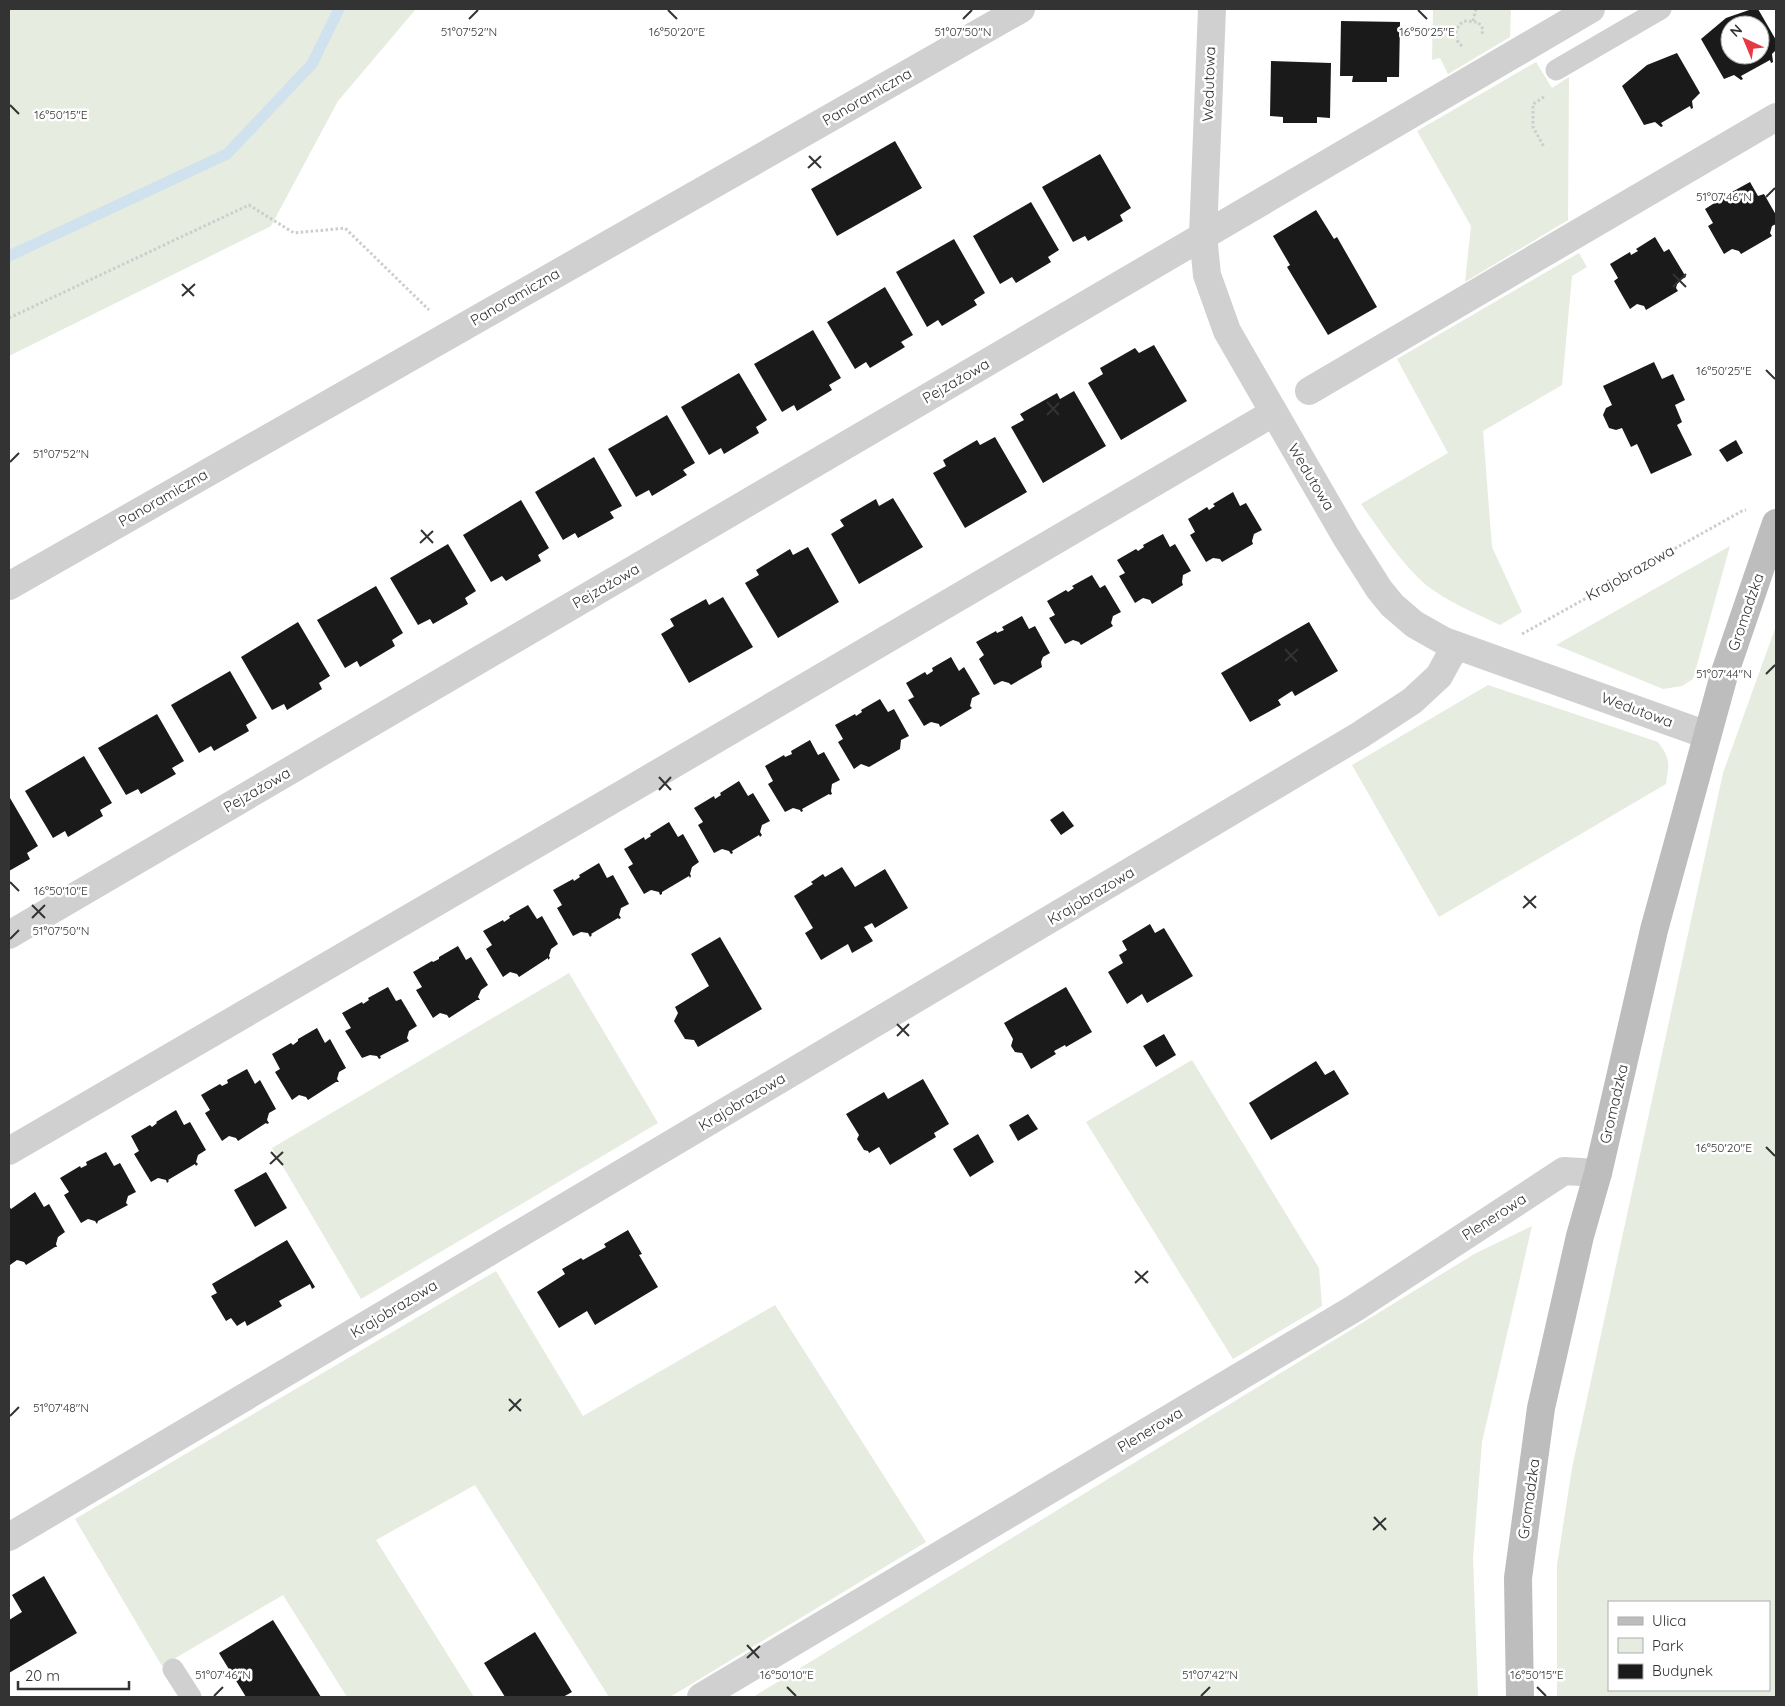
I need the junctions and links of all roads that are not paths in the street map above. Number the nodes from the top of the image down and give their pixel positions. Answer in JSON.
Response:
{"nodes":[{"id":1,"x":1021,"y":9,"type":"edge"},
{"id":2,"x":1212,"y":9,"type":"edge"},
{"id":3,"x":1591,"y":9,"type":"edge"},
{"id":4,"x":1661,"y":9,"type":"edge"},
{"id":5,"x":1556,"y":70,"type":"road end"},
{"id":6,"x":1776,"y":117,"type":"edge"},
{"id":7,"x":1203,"y":235,"type":"junction"},
{"id":8,"x":1309,"y":391,"type":"dead end"},
{"id":9,"x":1273,"y":413,"type":"junction"},
{"id":10,"x":1776,"y":523,"type":"edge"},
{"id":11,"x":9,"y":586,"type":"edge"},
{"id":12,"x":1456,"y":646,"type":"junction"},
{"id":13,"x":1707,"y":736,"type":"junction"},
{"id":14,"x":9,"y":935,"type":"edge"},
{"id":15,"x":9,"y":1151,"type":"edge"},
{"id":16,"x":1598,"y":1173,"type":"junction"},
{"id":17,"x":9,"y":1537,"type":"edge"},
{"id":18,"x":173,"y":1668,"type":"dead end"},
{"id":19,"x":191,"y":1697,"type":"edge"},
{"id":20,"x":701,"y":1697,"type":"edge"},
{"id":21,"x":1520,"y":1697,"type":"edge"}],
"edges":[{"from":1,"to":11,"type":"street","name":"Panoramiczna"},
{"from":2,"to":7,"type":"street","name":"Wedutowa"},
{"from":3,"to":7,"type":"street","name":"Pejzażowa"},
{"from":4,"to":5,"type":"lane"},
{"from":6,"to":8,"type":"street"},
{"from":7,"to":9,"type":"street","name":"Wedutowa"},
{"from":7,"to":14,"type":"street","name":"Pejzażowa"},
{"from":9,"to":12,"type":"street","name":"Wedutowa"},
{"from":9,"to":15,"type":"street"},
{"from":10,"to":13,"type":"street","name":"Gromadzka"},
{"from":12,"to":13,"type":"street","name":"Wedutowa"},
{"from":12,"to":17,"type":"street","name":"Krajobrazowa"},
{"from":13,"to":16,"type":"street","name":"Gromadzka"},
{"from":16,"to":20,"type":"street","name":"Plenerowa"},
{"from":16,"to":21,"type":"street","name":"Gromadzka"},
{"from":18,"to":19,"type":"lane"}]}
